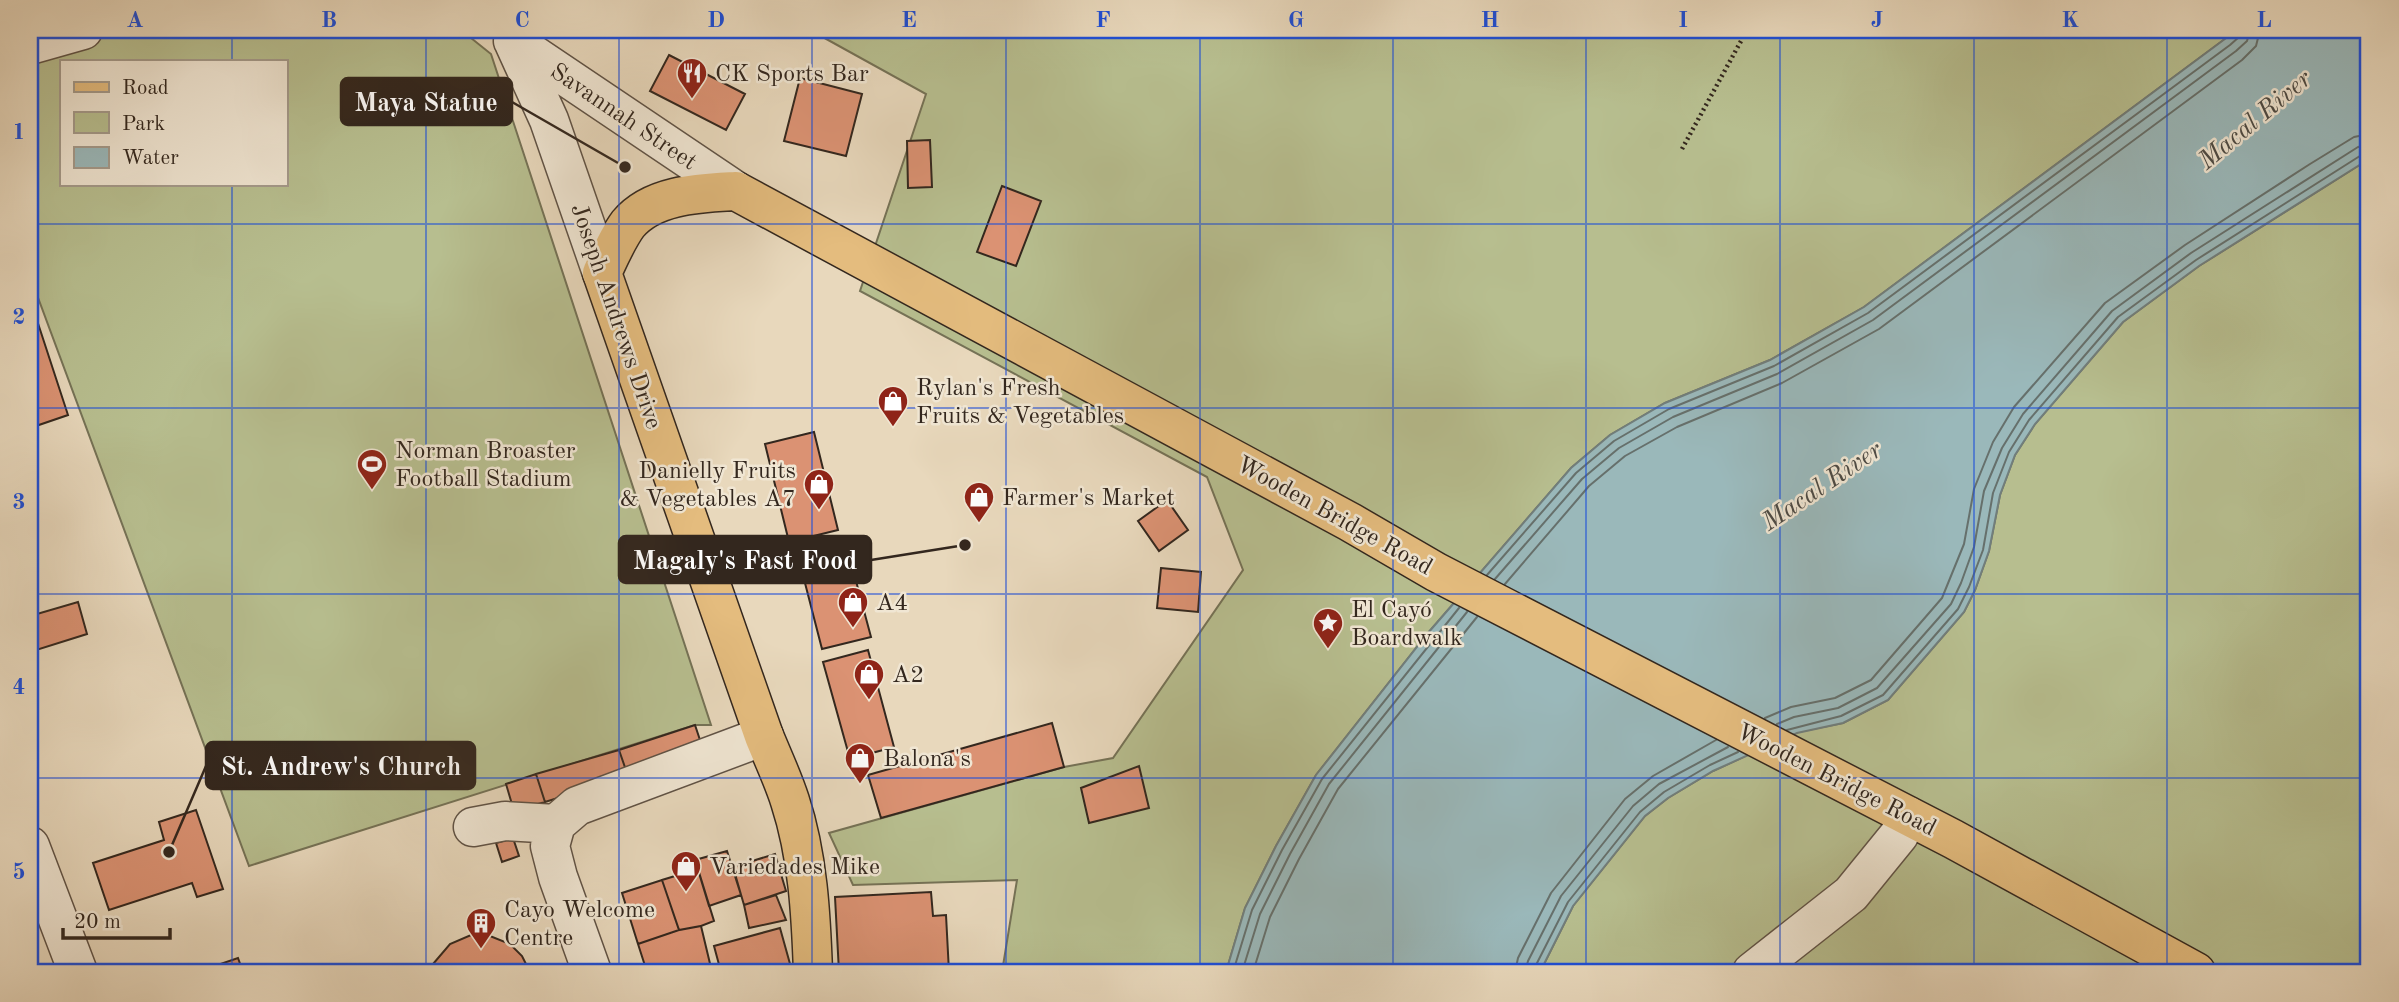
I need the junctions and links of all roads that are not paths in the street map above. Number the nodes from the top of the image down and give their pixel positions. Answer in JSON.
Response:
{"nodes":[{"id":1,"x":83,"y":30,"type":"edge"},
{"id":2,"x":507,"y":35,"type":"edge"},
{"id":3,"x":30,"y":45,"type":"edge"},
{"id":4,"x":736,"y":191,"type":"junction"},
{"id":5,"x":603,"y":273,"type":"junction"},
{"id":6,"x":764,"y":736,"type":"junction"},
{"id":7,"x":1908,"y":816,"type":"junction"},
{"id":8,"x":556,"y":824,"type":"junction"},
{"id":9,"x":473,"y":827,"type":"dead end"},
{"id":10,"x":31,"y":853,"type":"edge"},
{"id":11,"x":78,"y":972,"type":"edge"},
{"id":12,"x":592,"y":972,"type":"edge"},
{"id":13,"x":813,"y":972,"type":"edge"},
{"id":14,"x":1752,"y":972,"type":"edge"},
{"id":15,"x":2196,"y":972,"type":"edge"}],
"edges":[{"from":1,"to":3,"type":"street"},
{"from":2,"to":4,"type":"street","name":"Savannah Street"},
{"from":2,"to":5,"type":"street","name":"Joseph Andrews Drive"},
{"from":4,"to":5,"type":"main road"},
{"from":4,"to":7,"type":"main road","name":"Wooden Bridge Road"},
{"from":5,"to":6,"type":"main road","name":"Joseph Andrews Drive"},
{"from":6,"to":8,"type":"street"},
{"from":6,"to":13,"type":"main road","name":"Joseph Andrews Drive"},
{"from":7,"to":14,"type":"street"},
{"from":7,"to":15,"type":"main road","name":"Wooden Bridge Road"},
{"from":8,"to":9,"type":"street"},
{"from":8,"to":12,"type":"street"},
{"from":10,"to":11,"type":"street"}]}
